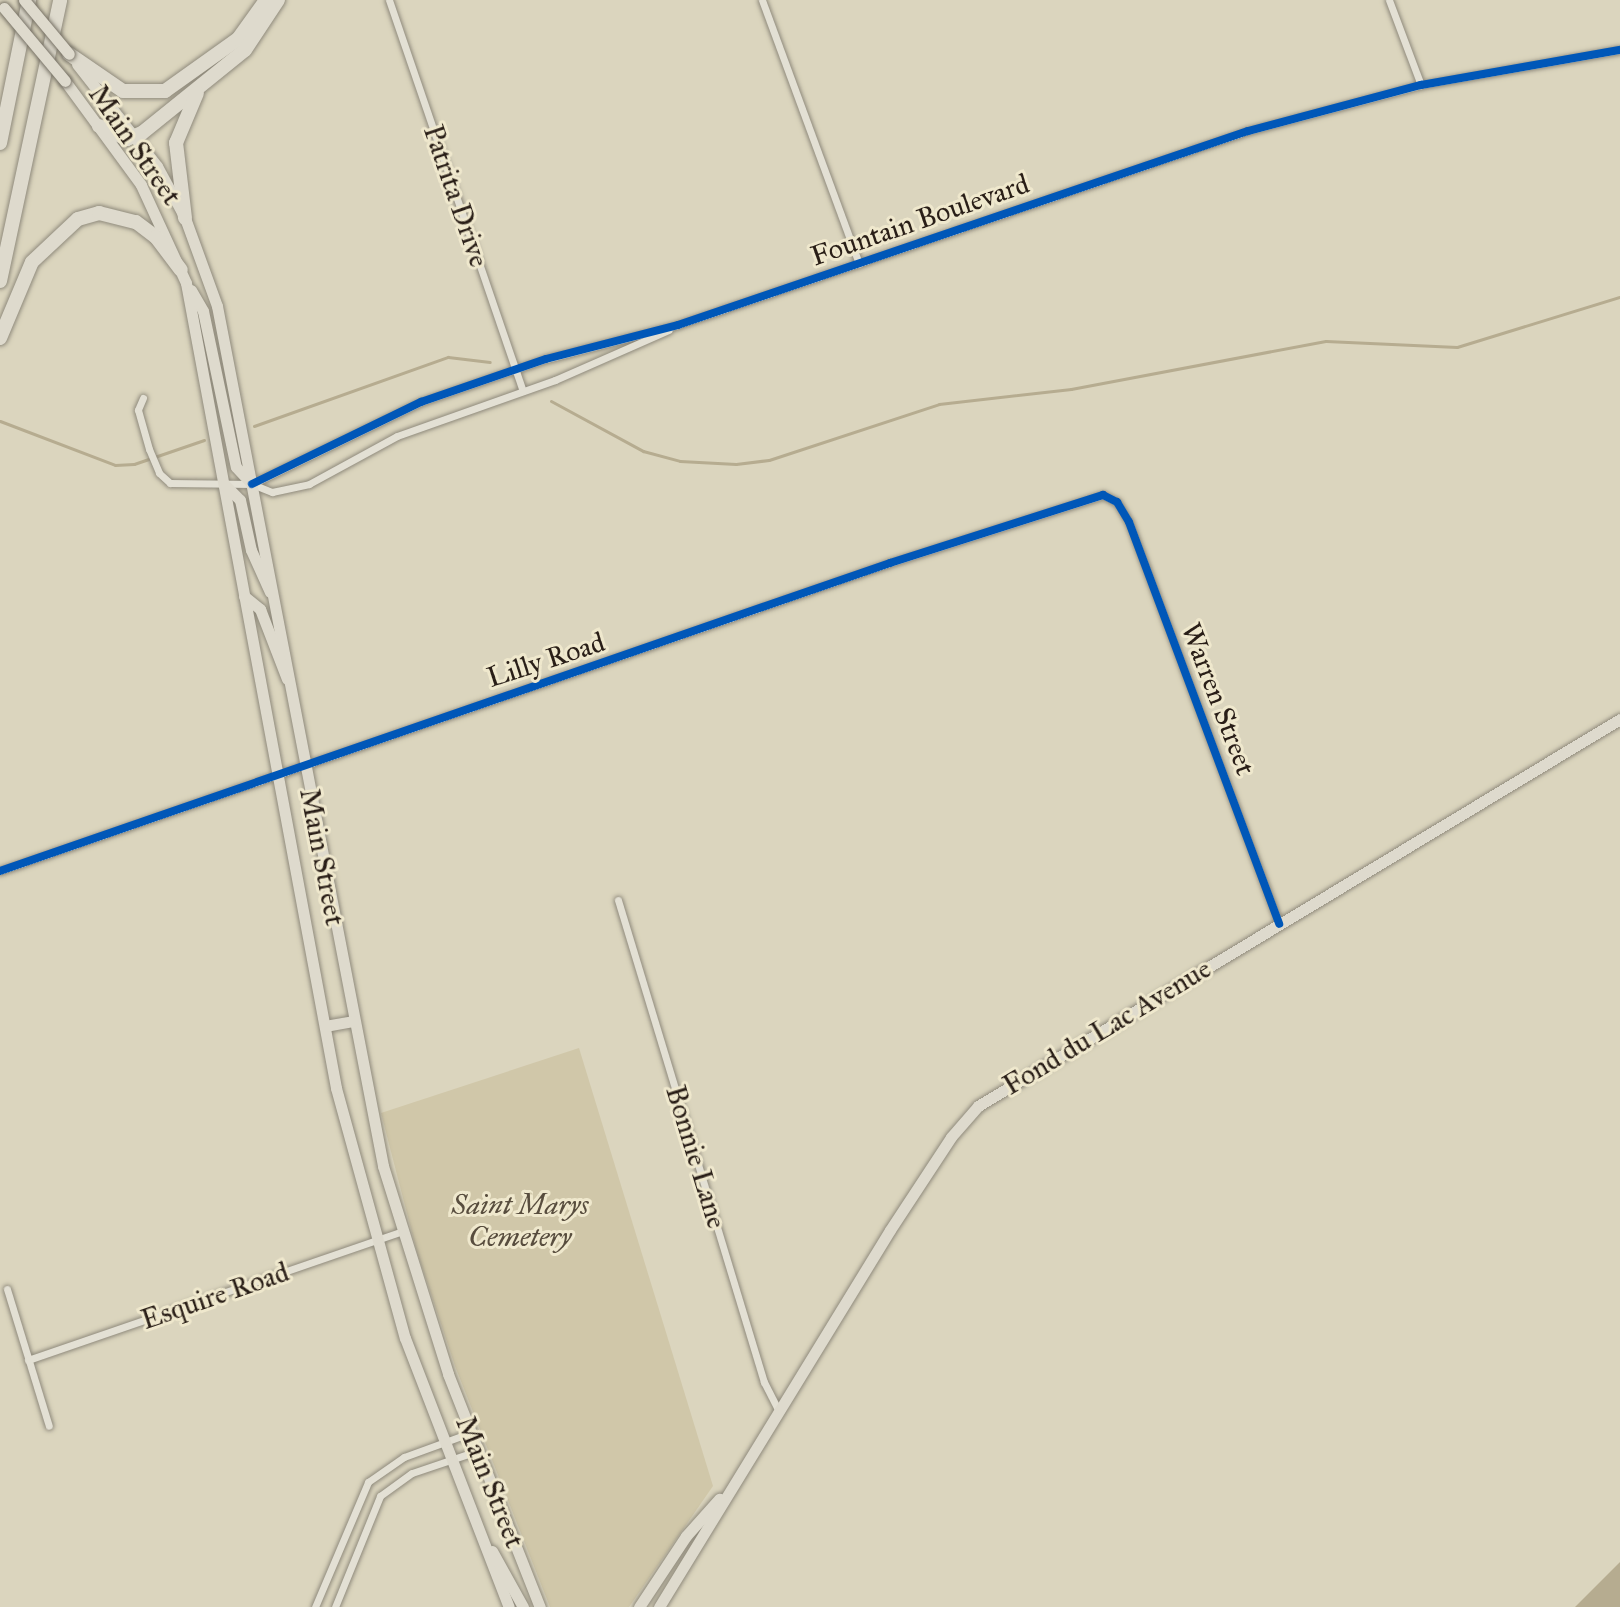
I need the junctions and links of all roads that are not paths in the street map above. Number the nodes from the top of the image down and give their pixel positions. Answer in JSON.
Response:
{"nodes":[{"id":1,"x":27,"y":0,"type":"edge"},
{"id":2,"x":266,"y":0,"type":"edge"},
{"id":3,"x":278,"y":0,"type":"edge"},
{"id":4,"x":389,"y":0,"type":"edge"},
{"id":5,"x":762,"y":0,"type":"edge"},
{"id":6,"x":1389,"y":0,"type":"edge"},
{"id":7,"x":60,"y":3,"type":"edge"},
{"id":8,"x":2,"y":6,"type":"edge"},
{"id":9,"x":1620,"y":50,"type":"edge"},
{"id":10,"x":69,"y":54,"type":"junction"},
{"id":11,"x":1421,"y":85,"type":"junction"},
{"id":12,"x":201,"y":86,"type":"junction"},
{"id":13,"x":0,"y":93,"type":"edge"},
{"id":14,"x":99,"y":126,"type":"junction"},
{"id":15,"x":136,"y":137,"type":"junction"},
{"id":16,"x":0,"y":143,"type":"edge"},
{"id":17,"x":185,"y":218,"type":"junction"},
{"id":18,"x":859,"y":264,"type":"junction"},
{"id":19,"x":184,"y":276,"type":"junction"},
{"id":20,"x":0,"y":281,"type":"edge"},
{"id":21,"x":678,"y":325,"type":"junction"},
{"id":22,"x":0,"y":338,"type":"edge"},
{"id":23,"x":516,"y":370,"type":"junction"},
{"id":24,"x":523,"y":391,"type":"junction"},
{"id":25,"x":143,"y":398,"type":"dead end"},
{"id":26,"x":252,"y":484,"type":"junction"},
{"id":27,"x":225,"y":485,"type":"junction"},
{"id":28,"x":1107,"y":497,"type":"joint"},
{"id":29,"x":244,"y":596,"type":"junction"},
{"id":30,"x":276,"y":604,"type":"junction"},
{"id":31,"x":291,"y":687,"type":"junction"},
{"id":32,"x":1620,"y":719,"type":"edge"},
{"id":33,"x":305,"y":764,"type":"junction"},
{"id":34,"x":278,"y":773,"type":"junction"},
{"id":35,"x":0,"y":871,"type":"edge"},
{"id":36,"x":618,"y":900,"type":"dead end"},
{"id":37,"x":1279,"y":924,"type":"junction"},
{"id":38,"x":353,"y":1021,"type":"junction"},
{"id":39,"x":325,"y":1026,"type":"junction"},
{"id":40,"x":402,"y":1231,"type":"junction"},
{"id":41,"x":375,"y":1241,"type":"junction"},
{"id":42,"x":7,"y":1289,"type":"dead end"},
{"id":43,"x":28,"y":1360,"type":"junction"},
{"id":44,"x":779,"y":1412,"type":"junction"},
{"id":45,"x":49,"y":1426,"type":"dead end"},
{"id":46,"x":470,"y":1433,"type":"junction"},
{"id":47,"x":443,"y":1443,"type":"junction"},
{"id":48,"x":477,"y":1451,"type":"junction"},
{"id":49,"x":450,"y":1460,"type":"junction"},
{"id":50,"x":736,"y":1481,"type":"junction"},
{"id":51,"x":351,"y":1517,"type":"junction"},
{"id":52,"x":367,"y":1523,"type":"junction"},
{"id":53,"x":477,"y":1527,"type":"junction"},
{"id":54,"x":326,"y":1586,"type":"junction"},
{"id":55,"x":341,"y":1593,"type":"junction"},
{"id":56,"x":315,"y":1607,"type":"edge"},
{"id":57,"x":335,"y":1607,"type":"edge"},
{"id":58,"x":509,"y":1607,"type":"edge"},
{"id":59,"x":523,"y":1607,"type":"edge"},
{"id":60,"x":540,"y":1607,"type":"edge"},
{"id":61,"x":639,"y":1607,"type":"edge"},
{"id":62,"x":659,"y":1607,"type":"edge"}],
"edges":[{"from":1,"to":10,"type":"main road","name":"Main Street","bridge":true},
{"from":1,"to":13,"type":"highway"},
{"from":1,"to":16,"type":"highway"},
{"from":2,"to":10,"type":"highway"},
{"from":3,"to":12,"type":"highway"},
{"from":4,"to":23,"type":"street","name":"Patrita Drive"},
{"from":5,"to":18,"type":"street"},
{"from":6,"to":11,"type":"street"},
{"from":7,"to":20,"type":"highway"},
{"from":8,"to":14,"type":"main road","name":"Main Street","bridge":true},
{"from":9,"to":11,"type":"street","name":"Fountain Boulevard"},
{"from":10,"to":15,"type":"main road","name":"Main Street"},
{"from":11,"to":18,"type":"street","name":"Fountain Boulevard"},
{"from":12,"to":15,"type":"highway"},
{"from":12,"to":17,"type":"highway"},
{"from":14,"to":15,"type":"highway"},
{"from":14,"to":19,"type":"main road","name":"Main Street"},
{"from":15,"to":17,"type":"main road","name":"Main Street"},
{"from":17,"to":26,"type":"main road","name":"Main Street"},
{"from":18,"to":21,"type":"street","name":"Fountain Boulevard"},
{"from":19,"to":22,"type":"highway"},
{"from":19,"to":26,"type":"main road"},
{"from":19,"to":27,"type":"main road","name":"Main Street"},
{"from":21,"to":23,"type":"street","name":"Fountain Boulevard"},
{"from":21,"to":24,"type":"street","name":"Fountain Boulevard"},
{"from":23,"to":24,"type":"street","name":"Patrita Drive"},
{"from":23,"to":26,"type":"street","name":"Fountain Boulevard"},
{"from":24,"to":26,"type":"street","name":"Fountain Boulevard"},
{"from":25,"to":27,"type":"street"},
{"from":26,"to":27,"type":"street"},
{"from":26,"to":30,"type":"main road","name":"Main Street"},
{"from":27,"to":29,"type":"main road","name":"Main Street"},
{"from":27,"to":30,"type":"main road"},
{"from":28,"to":33,"type":"street","name":"Lilly Road"},
{"from":28,"to":37,"type":"street","name":"Warren Street"},
{"from":29,"to":31,"type":"main road"},
{"from":29,"to":34,"type":"main road","name":"Main Street"},
{"from":30,"to":31,"type":"main road","name":"Main Street"},
{"from":31,"to":33,"type":"main road","name":"Main Street"},
{"from":32,"to":37,"type":"main road","name":"Fond du Lac Avenue"},
{"from":33,"to":34,"type":"street","name":"Lilly Road"},
{"from":33,"to":38,"type":"main road","name":"Main Street"},
{"from":34,"to":35,"type":"street","name":"Lilly Road"},
{"from":34,"to":39,"type":"main road","name":"Main Street"},
{"from":36,"to":44,"type":"street","name":"Bonnie Lane"},
{"from":37,"to":44,"type":"main road","name":"Fond du Lac Avenue"},
{"from":38,"to":39,"type":"main road"},
{"from":38,"to":40,"type":"main road","name":"Main Street"},
{"from":39,"to":41,"type":"main road","name":"Main Street"},
{"from":40,"to":41,"type":"street","name":"Esquire Road"},
{"from":40,"to":46,"type":"main road","name":"Main Street"},
{"from":41,"to":43,"type":"street","name":"Esquire Road"},
{"from":41,"to":47,"type":"main road","name":"Main Street"},
{"from":42,"to":43,"type":"street"},
{"from":43,"to":45,"type":"street"},
{"from":44,"to":50,"type":"main road","name":"Fond du Lac Avenue"},
{"from":46,"to":47,"type":"street"},
{"from":46,"to":48,"type":"main road","name":"Main Street"},
{"from":47,"to":49,"type":"main road","name":"Main Street"},
{"from":47,"to":51,"type":"street"},
{"from":48,"to":49,"type":"street"},
{"from":48,"to":60,"type":"main road","name":"Main Street"},
{"from":49,"to":52,"type":"street"},
{"from":49,"to":53,"type":"main road","name":"Main Street"},
{"from":50,"to":61,"type":"main road","name":"Fond du Lac Avenue"},
{"from":50,"to":62,"type":"main road","name":"Fond du Lac Avenue"},
{"from":51,"to":52,"type":"street"},
{"from":51,"to":54,"type":"street"},
{"from":52,"to":55,"type":"street"},
{"from":53,"to":58,"type":"main road","name":"Main Street"},
{"from":53,"to":59,"type":"main road"},
{"from":54,"to":55,"type":"street"},
{"from":54,"to":56,"type":"street"},
{"from":55,"to":57,"type":"street"}]}
